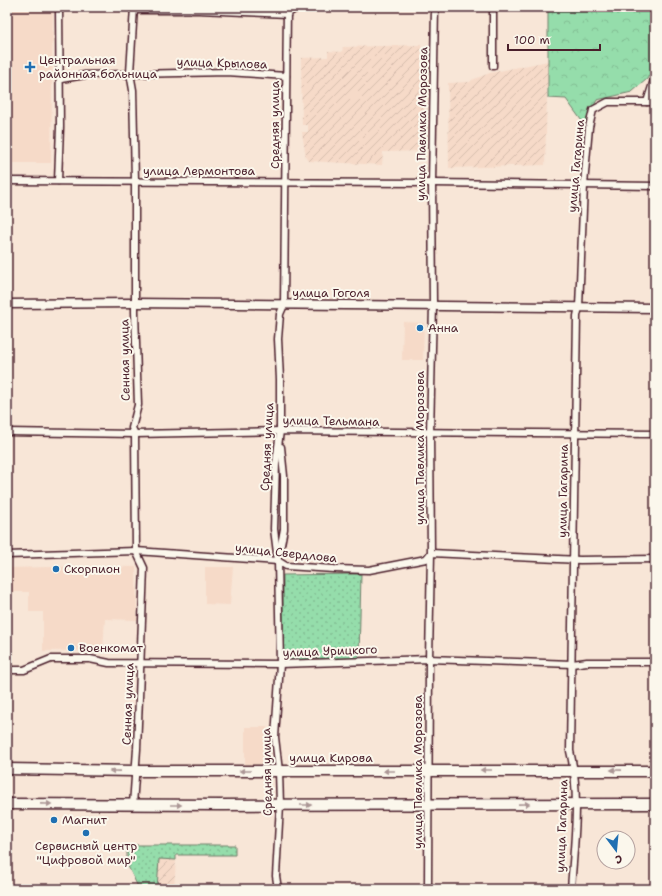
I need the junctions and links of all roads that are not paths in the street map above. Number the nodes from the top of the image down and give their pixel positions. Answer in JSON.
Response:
{"nodes":[{"id":1,"x":59,"y":7,"type":"edge"},
{"id":2,"x":287,"y":7,"type":"edge"},
{"id":3,"x":298,"y":7,"type":"edge"},
{"id":4,"x":435,"y":7,"type":"edge"},
{"id":5,"x":493,"y":7,"type":"edge"},
{"id":6,"x":134,"y":8,"type":"edge"},
{"id":7,"x":287,"y":14,"type":"junction"},
{"id":8,"x":493,"y":66,"type":"dead end"},
{"id":9,"x":130,"y":73,"type":"junction"},
{"id":10,"x":286,"y":76,"type":"junction"},
{"id":11,"x":655,"y":77,"type":"edge"},
{"id":12,"x":61,"y":79,"type":"junction"},
{"id":13,"x":646,"y":102,"type":"junction"},
{"id":14,"x":655,"y":102,"type":"edge"},
{"id":15,"x":7,"y":181,"type":"edge"},
{"id":16,"x":58,"y":181,"type":"junction"},
{"id":17,"x":135,"y":181,"type":"junction"},
{"id":18,"x":286,"y":182,"type":"junction"},
{"id":19,"x":432,"y":183,"type":"junction"},
{"id":20,"x":584,"y":185,"type":"junction"},
{"id":21,"x":655,"y":186,"type":"edge"},
{"id":22,"x":135,"y":303,"type":"junction"},
{"id":23,"x":7,"y":304,"type":"edge"},
{"id":24,"x":284,"y":305,"type":"junction"},
{"id":25,"x":433,"y":305,"type":"junction"},
{"id":26,"x":579,"y":307,"type":"junction"},
{"id":27,"x":655,"y":308,"type":"edge"},
{"id":28,"x":7,"y":432,"type":"edge"},
{"id":29,"x":280,"y":432,"type":"junction"},
{"id":30,"x":430,"y":433,"type":"junction"},
{"id":31,"x":574,"y":433,"type":"junction"},
{"id":32,"x":135,"y":434,"type":"junction"},
{"id":33,"x":655,"y":434,"type":"edge"},
{"id":34,"x":136,"y":551,"type":"junction"},
{"id":35,"x":432,"y":553,"type":"junction"},
{"id":36,"x":7,"y":555,"type":"edge"},
{"id":37,"x":573,"y":559,"type":"junction"},
{"id":38,"x":655,"y":559,"type":"edge"},
{"id":39,"x":278,"y":561,"type":"junction"},
{"id":40,"x":429,"y":660,"type":"junction"},
{"id":41,"x":655,"y":662,"type":"edge"},
{"id":42,"x":141,"y":663,"type":"junction"},
{"id":43,"x":280,"y":664,"type":"junction"},
{"id":44,"x":572,"y":664,"type":"junction"},
{"id":45,"x":7,"y":670,"type":"edge"},
{"id":46,"x":7,"y":769,"type":"edge"},
{"id":47,"x":428,"y":770,"type":"junction"},
{"id":48,"x":575,"y":770,"type":"junction"},
{"id":49,"x":135,"y":771,"type":"junction"},
{"id":50,"x":279,"y":771,"type":"junction"},
{"id":51,"x":655,"y":771,"type":"edge"},
{"id":52,"x":7,"y":804,"type":"edge"},
{"id":53,"x":576,"y":804,"type":"junction"},
{"id":54,"x":655,"y":804,"type":"edge"},
{"id":55,"x":133,"y":805,"type":"junction"},
{"id":56,"x":280,"y":805,"type":"junction"},
{"id":57,"x":429,"y":805,"type":"junction"},
{"id":58,"x":278,"y":889,"type":"edge"},
{"id":59,"x":428,"y":889,"type":"edge"},
{"id":60,"x":571,"y":889,"type":"edge"}],
"edges":[{"from":1,"to":12,"type":"street"},
{"from":2,"to":7,"type":"street","name":"Средняя улица"},
{"from":3,"to":7,"type":"street"},
{"from":4,"to":19,"type":"street","name":"улица Павлика Морозова"},
{"from":5,"to":8,"type":"street"},
{"from":6,"to":7,"type":"street"},
{"from":6,"to":9,"type":"street","name":"Сенная улица"},
{"from":7,"to":10,"type":"street","name":"Средняя улица"},
{"from":9,"to":10,"type":"street","name":"улица Крылова"},
{"from":9,"to":12,"type":"street","name":"улица Крылова"},
{"from":9,"to":17,"type":"street","name":"Сенная улица"},
{"from":10,"to":18,"type":"street","name":"Средняя улица"},
{"from":11,"to":13,"type":"street"},
{"from":12,"to":16,"type":"street"},
{"from":13,"to":14,"type":"street"},
{"from":13,"to":20,"type":"street","name":"улица Гагарина"},
{"from":15,"to":16,"type":"street","name":"улица Лермонтова"},
{"from":16,"to":17,"type":"street","name":"улица Лермонтова"},
{"from":17,"to":18,"type":"street","name":"улица Лермонтова"},
{"from":17,"to":22,"type":"street","name":"Сенная улица"},
{"from":18,"to":19,"type":"street","name":"улица Лермонтова"},
{"from":18,"to":24,"type":"street","name":"Средняя улица"},
{"from":19,"to":20,"type":"street","name":"улица Лермонтова"},
{"from":19,"to":25,"type":"street","name":"улица Павлика Морозова"},
{"from":20,"to":21,"type":"street","name":"улица Лермонтова"},
{"from":20,"to":26,"type":"street","name":"улица Гагарина"},
{"from":22,"to":23,"type":"street","name":"улица Гоголя"},
{"from":22,"to":24,"type":"street","name":"улица Гоголя"},
{"from":22,"to":32,"type":"street","name":"Сенная улица"},
{"from":24,"to":25,"type":"street","name":"улица Гоголя"},
{"from":24,"to":29,"type":"street","name":"Средняя улица"},
{"from":25,"to":26,"type":"street","name":"улица Гоголя"},
{"from":25,"to":30,"type":"street","name":"улица Павлика Морозова"},
{"from":26,"to":27,"type":"street","name":"улица Гоголя"},
{"from":26,"to":31,"type":"street","name":"улица Гагарина"},
{"from":28,"to":32,"type":"street","name":"улица Тельмана"},
{"from":29,"to":30,"type":"street","name":"улица Тельмана"},
{"from":29,"to":32,"type":"street","name":"улица Тельмана"},
{"from":29,"to":39,"type":"street","name":"Средняя улица"},
{"from":29,"to":39,"type":"street"},
{"from":30,"to":31,"type":"street","name":"улица Тельмана"},
{"from":30,"to":35,"type":"street","name":"улица Павлика Морозова"},
{"from":31,"to":33,"type":"street","name":"улица Тельмана"},
{"from":31,"to":37,"type":"street","name":"улица Гагарина"},
{"from":32,"to":34,"type":"street","name":"Сенная улица"},
{"from":34,"to":36,"type":"street","name":"улица Свердлова"},
{"from":34,"to":39,"type":"street","name":"улица Свердлова"},
{"from":34,"to":42,"type":"street","name":"Сенная улица"},
{"from":35,"to":37,"type":"street","name":"улица Свердлова"},
{"from":35,"to":39,"type":"street","name":"улица Свердлова"},
{"from":35,"to":40,"type":"street","name":"улица Павлика Морозова"},
{"from":37,"to":38,"type":"street","name":"улица Свердлова"},
{"from":37,"to":44,"type":"street","name":"улица Гагарина"},
{"from":39,"to":43,"type":"street","name":"Средняя улица"},
{"from":40,"to":43,"type":"street","name":"улица Урицкого"},
{"from":40,"to":44,"type":"street","name":"улица Урицкого"},
{"from":40,"to":47,"type":"street","name":"улица Павлика Морозова"},
{"from":41,"to":44,"type":"street","name":"улица Урицкого"},
{"from":42,"to":43,"type":"street","name":"улица Урицкого"},
{"from":42,"to":45,"type":"street","name":"улица Урицкого"},
{"from":42,"to":49,"type":"street","name":"Сенная улица"},
{"from":43,"to":50,"type":"street","name":"Средняя улица"},
{"from":44,"to":48,"type":"street","name":"улица Гагарина"},
{"from":49,"to":46,"type":"main road","name":"улица Кирова","one_way":true},
{"from":48,"to":47,"type":"main road","name":"улица Кирова","one_way":true},
{"from":47,"to":50,"type":"main road","name":"улица Кирова","one_way":true},
{"from":47,"to":57,"type":"street","name":"улица Павлика Морозова"},
{"from":51,"to":48,"type":"main road","name":"улица Кирова","one_way":true},
{"from":48,"to":53,"type":"street","name":"улица Гагарина"},
{"from":50,"to":49,"type":"main road","name":"улица Кирова","one_way":true},
{"from":49,"to":55,"type":"street","name":"Сенная улица"},
{"from":50,"to":56,"type":"street","name":"Средняя улица"},
{"from":52,"to":55,"type":"main road","one_way":true},
{"from":53,"to":54,"type":"main road"},
{"from":57,"to":53,"type":"main road","one_way":true},
{"from":53,"to":60,"type":"street","name":"улица Гагарина"},
{"from":55,"to":56,"type":"main road","one_way":true},
{"from":56,"to":57,"type":"main road","one_way":true},
{"from":56,"to":58,"type":"street","name":"Средняя улица"},
{"from":57,"to":59,"type":"street","name":"улица Павлика Морозова"}]}
